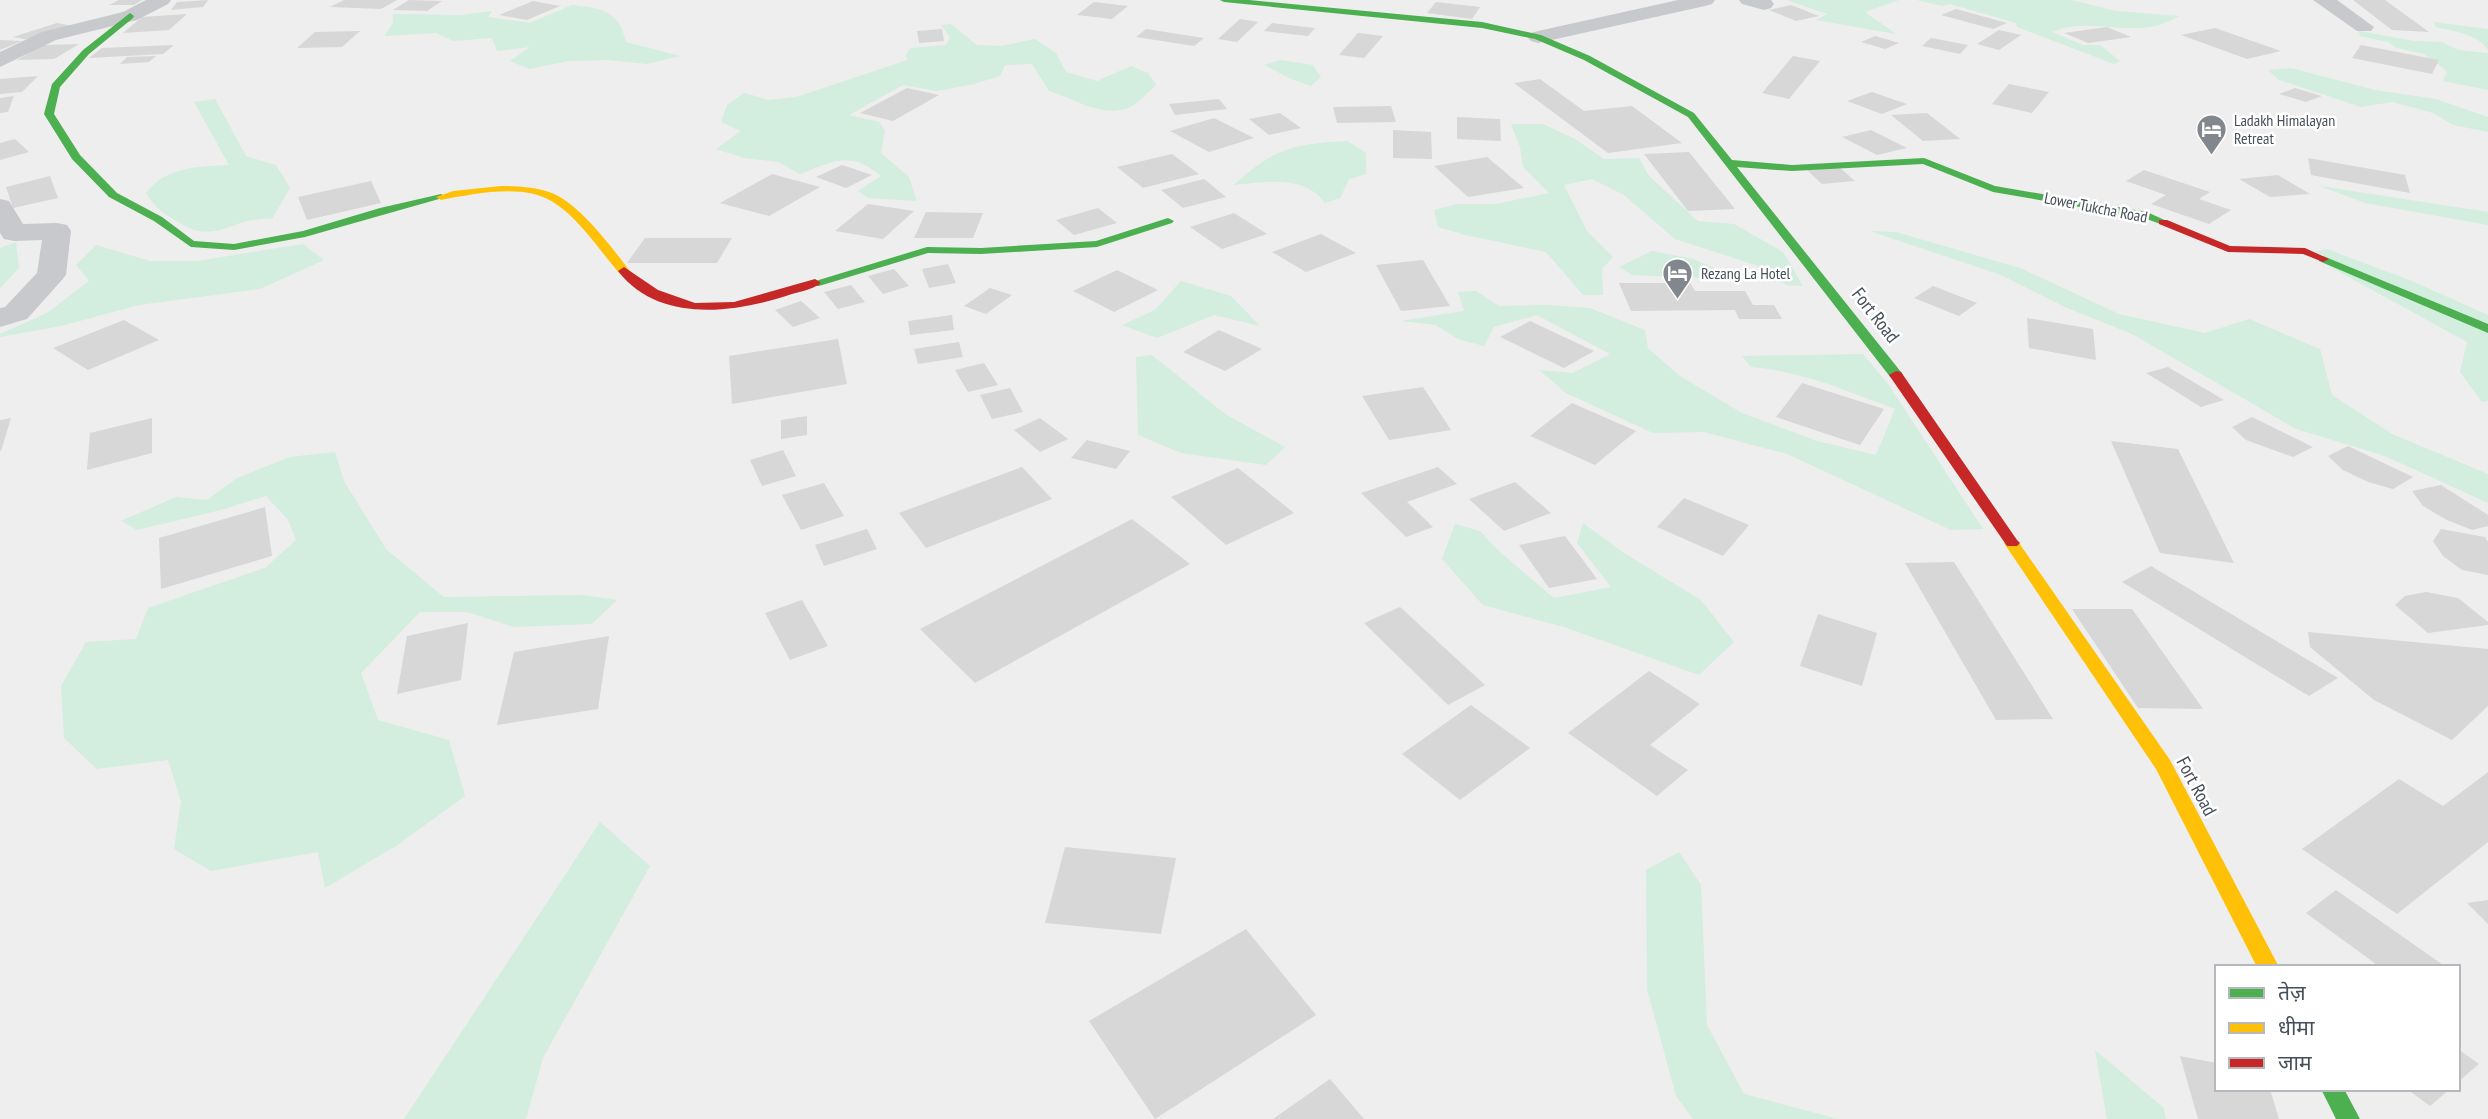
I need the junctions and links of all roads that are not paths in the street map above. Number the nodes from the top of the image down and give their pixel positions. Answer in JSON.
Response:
{"nodes":[{"id":1,"x":160,"y":0,"type":"edge"},
{"id":2,"x":1224,"y":0,"type":"edge"},
{"id":3,"x":1705,"y":0,"type":"edge"},
{"id":4,"x":2323,"y":0,"type":"edge"},
{"id":5,"x":130,"y":16,"type":"junction"},
{"id":6,"x":2364,"y":27,"type":"dead end"},
{"id":7,"x":1538,"y":37,"type":"junction"},
{"id":8,"x":0,"y":60,"type":"edge"},
{"id":9,"x":1729,"y":163,"type":"junction"},
{"id":10,"x":0,"y":207,"type":"edge"},
{"id":11,"x":1168,"y":221,"type":"dead end"},
{"id":12,"x":0,"y":318,"type":"edge"},
{"id":13,"x":2488,"y":329,"type":"edge"},
{"id":14,"x":2268,"y":965,"type":"edge"},
{"id":15,"x":2333,"y":1091,"type":"edge"},
{"id":16,"x":2348,"y":1119,"type":"edge"}],
"edges":[{"from":1,"to":5,"type":"street"},
{"from":2,"to":7,"type":"street","name":"Fort Road"},
{"from":3,"to":7,"type":"street"},
{"from":4,"to":6,"type":"street"},
{"from":5,"to":8,"type":"street"},
{"from":5,"to":11,"type":"street"},
{"from":7,"to":9,"type":"street","name":"Fort Road"},
{"from":9,"to":13,"type":"street","name":"Lower Tukcha Road"},
{"from":9,"to":14,"type":"street","name":"Fort Road"},
{"from":10,"to":12,"type":"street"},
{"from":15,"to":16,"type":"street"}]}
